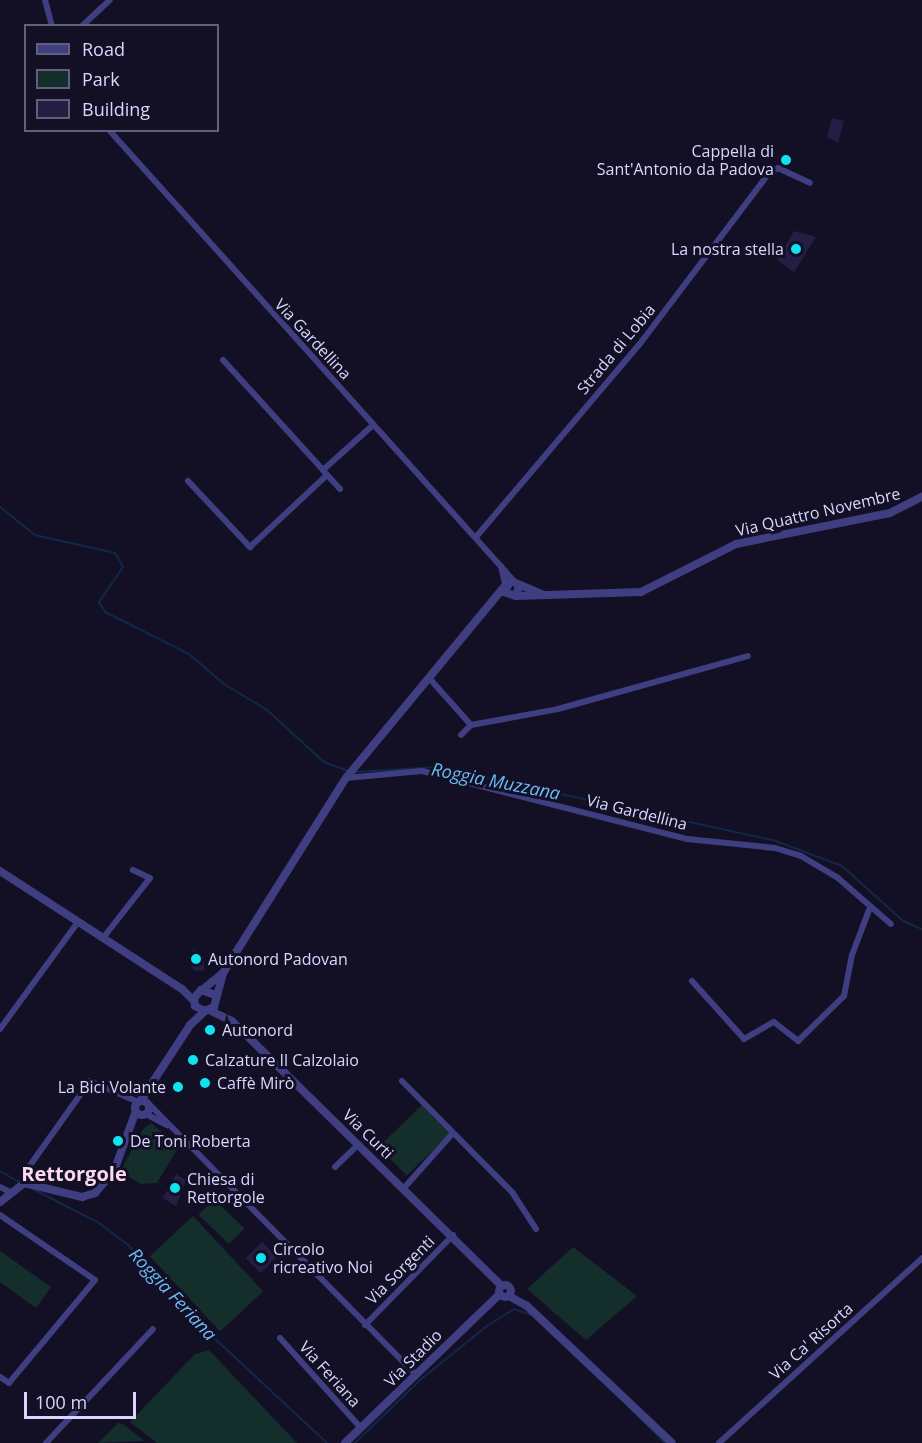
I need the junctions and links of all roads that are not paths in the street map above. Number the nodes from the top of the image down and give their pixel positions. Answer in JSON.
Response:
{"nodes":[{"id":1,"x":45,"y":0,"type":"edge"},
{"id":2,"x":110,"y":0,"type":"edge"},
{"id":3,"x":51,"y":24,"type":"edge"},
{"id":4,"x":84,"y":24,"type":"edge"},
{"id":5,"x":111,"y":132,"type":"edge"},
{"id":6,"x":810,"y":183,"type":"dead end"},
{"id":7,"x":223,"y":360,"type":"dead end"},
{"id":8,"x":373,"y":425,"type":"junction"},
{"id":9,"x":325,"y":473,"type":"junction"},
{"id":10,"x":188,"y":481,"type":"dead end"},
{"id":11,"x":340,"y":489,"type":"dead end"},
{"id":12,"x":922,"y":497,"type":"edge"},
{"id":13,"x":476,"y":537,"type":"junction"},
{"id":14,"x":500,"y":563,"type":"junction"},
{"id":15,"x":517,"y":584,"type":"junction"},
{"id":16,"x":504,"y":586,"type":"junction"},
{"id":17,"x":514,"y":596,"type":"junction"},
{"id":18,"x":548,"y":596,"type":"junction"},
{"id":19,"x":487,"y":609,"type":"junction"},
{"id":20,"x":748,"y":656,"type":"dead end"},
{"id":21,"x":429,"y":678,"type":"junction"},
{"id":22,"x":471,"y":725,"type":"junction"},
{"id":23,"x":461,"y":735,"type":"dead end"},
{"id":24,"x":348,"y":775,"type":"junction"},
{"id":25,"x":133,"y":870,"type":"dead end"},
{"id":26,"x":0,"y":871,"type":"edge"},
{"id":27,"x":869,"y":910,"type":"junction"},
{"id":28,"x":78,"y":922,"type":"junction"},
{"id":29,"x":891,"y":924,"type":"dead end"},
{"id":30,"x":103,"y":938,"type":"junction"},
{"id":31,"x":223,"y":973,"type":"junction"},
{"id":32,"x":692,"y":981,"type":"dead end"},
{"id":33,"x":182,"y":989,"type":"junction"},
{"id":34,"x":202,"y":990,"type":"junction"},
{"id":35,"x":215,"y":995,"type":"junction"},
{"id":36,"x":194,"y":1002,"type":"junction"},
{"id":37,"x":207,"y":1011,"type":"junction"},
{"id":38,"x":190,"y":1026,"type":"junction"},
{"id":39,"x":0,"y":1029,"type":"edge"},
{"id":40,"x":402,"y":1082,"type":"dead end"},
{"id":41,"x":144,"y":1102,"type":"junction"},
{"id":42,"x":142,"y":1113,"type":"junction"},
{"id":43,"x":172,"y":1128,"type":"junction"},
{"id":44,"x":452,"y":1134,"type":"junction"},
{"id":45,"x":359,"y":1144,"type":"junction"},
{"id":46,"x":335,"y":1167,"type":"dead end"},
{"id":47,"x":24,"y":1183,"type":"junction"},
{"id":48,"x":0,"y":1186,"type":"edge"},
{"id":49,"x":404,"y":1188,"type":"junction"},
{"id":50,"x":12,"y":1191,"type":"junction"},
{"id":51,"x":0,"y":1202,"type":"edge"},
{"id":52,"x":0,"y":1215,"type":"edge"},
{"id":53,"x":536,"y":1229,"type":"dead end"},
{"id":54,"x":454,"y":1235,"type":"junction"},
{"id":55,"x":922,"y":1258,"type":"edge"},
{"id":56,"x":501,"y":1290,"type":"junction"},
{"id":57,"x":365,"y":1325,"type":"junction"},
{"id":58,"x":153,"y":1329,"type":"dead end"},
{"id":59,"x":280,"y":1338,"type":"dead end"},
{"id":60,"x":416,"y":1376,"type":"junction"},
{"id":61,"x":0,"y":1377,"type":"edge"},
{"id":62,"x":361,"y":1428,"type":"junction"},
{"id":63,"x":45,"y":1443,"type":"edge"},
{"id":64,"x":345,"y":1443,"type":"edge"},
{"id":65,"x":672,"y":1443,"type":"edge"},
{"id":66,"x":719,"y":1443,"type":"edge"}],
"edges":[{"from":1,"to":3,"type":"street"},
{"from":2,"to":4,"type":"street"},
{"from":5,"to":8,"type":"street","name":"Via Gardellina"},
{"from":6,"to":13,"type":"street","name":"Strada di Lobia"},
{"from":7,"to":9,"type":"street"},
{"from":8,"to":9,"type":"street"},
{"from":8,"to":13,"type":"street","name":"Via Gardellina"},
{"from":9,"to":10,"type":"street"},
{"from":9,"to":11,"type":"street"},
{"from":12,"to":18,"type":"street","name":"Via Quattro Novembre"},
{"from":13,"to":14,"type":"street","name":"Via Gardellina"},
{"from":14,"to":15,"type":"street","name":"Via Gardellina"},
{"from":14,"to":16,"type":"street","name":"Via Gardellina"},
{"from":15,"to":16,"type":"street"},
{"from":15,"to":17,"type":"street"},
{"from":15,"to":18,"type":"street","name":"Via Quattro Novembre"},
{"from":16,"to":17,"type":"street"},
{"from":16,"to":19,"type":"street"},
{"from":17,"to":18,"type":"street","name":"Via Quattro Novembre"},
{"from":17,"to":19,"type":"street"},
{"from":19,"to":21,"type":"street"},
{"from":20,"to":22,"type":"street"},
{"from":21,"to":22,"type":"street"},
{"from":21,"to":24,"type":"street"},
{"from":22,"to":23,"type":"street"},
{"from":24,"to":27,"type":"street","name":"Via Gardellina"},
{"from":24,"to":31,"type":"street"},
{"from":25,"to":30,"type":"street"},
{"from":26,"to":28,"type":"street"},
{"from":27,"to":29,"type":"street","name":"Via Gardellina"},
{"from":27,"to":32,"type":"street"},
{"from":28,"to":30,"type":"street"},
{"from":28,"to":39,"type":"street"},
{"from":30,"to":33,"type":"street"},
{"from":31,"to":34,"type":"street"},
{"from":31,"to":35,"type":"street"},
{"from":33,"to":34,"type":"street"},
{"from":33,"to":36,"type":"street"},
{"from":34,"to":35,"type":"street"},
{"from":34,"to":36,"type":"street"},
{"from":35,"to":37,"type":"street"},
{"from":36,"to":37,"type":"street"},
{"from":36,"to":38,"type":"street"},
{"from":37,"to":38,"type":"street"},
{"from":37,"to":45,"type":"street","name":"Via Curti"},
{"from":38,"to":41,"type":"street"},
{"from":40,"to":44,"type":"street"},
{"from":41,"to":42,"type":"street"},
{"from":41,"to":42,"type":"street"},
{"from":41,"to":43,"type":"street"},
{"from":41,"to":47,"type":"street"},
{"from":42,"to":43,"type":"street"},
{"from":42,"to":47,"type":"street"},
{"from":43,"to":57,"type":"street"},
{"from":44,"to":49,"type":"street"},
{"from":44,"to":53,"type":"street"},
{"from":45,"to":46,"type":"street"},
{"from":45,"to":49,"type":"street","name":"Via Curti"},
{"from":47,"to":50,"type":"street"},
{"from":48,"to":50,"type":"street"},
{"from":49,"to":54,"type":"street","name":"Via Curti"},
{"from":50,"to":51,"type":"street"},
{"from":52,"to":61,"type":"street"},
{"from":54,"to":56,"type":"street","name":"Via Curti"},
{"from":54,"to":57,"type":"street","name":"Via Sorgenti"},
{"from":55,"to":66,"type":"street","name":"Via Ca' Risorta"},
{"from":56,"to":60,"type":"street","name":"Via Stadio"},
{"from":56,"to":65,"type":"street","name":"Via Curti"},
{"from":57,"to":60,"type":"street"},
{"from":58,"to":63,"type":"street"},
{"from":59,"to":62,"type":"street","name":"Via Feriana"},
{"from":60,"to":62,"type":"street","name":"Via Stadio"},
{"from":62,"to":64,"type":"street","name":"Via Stadio"}]}
